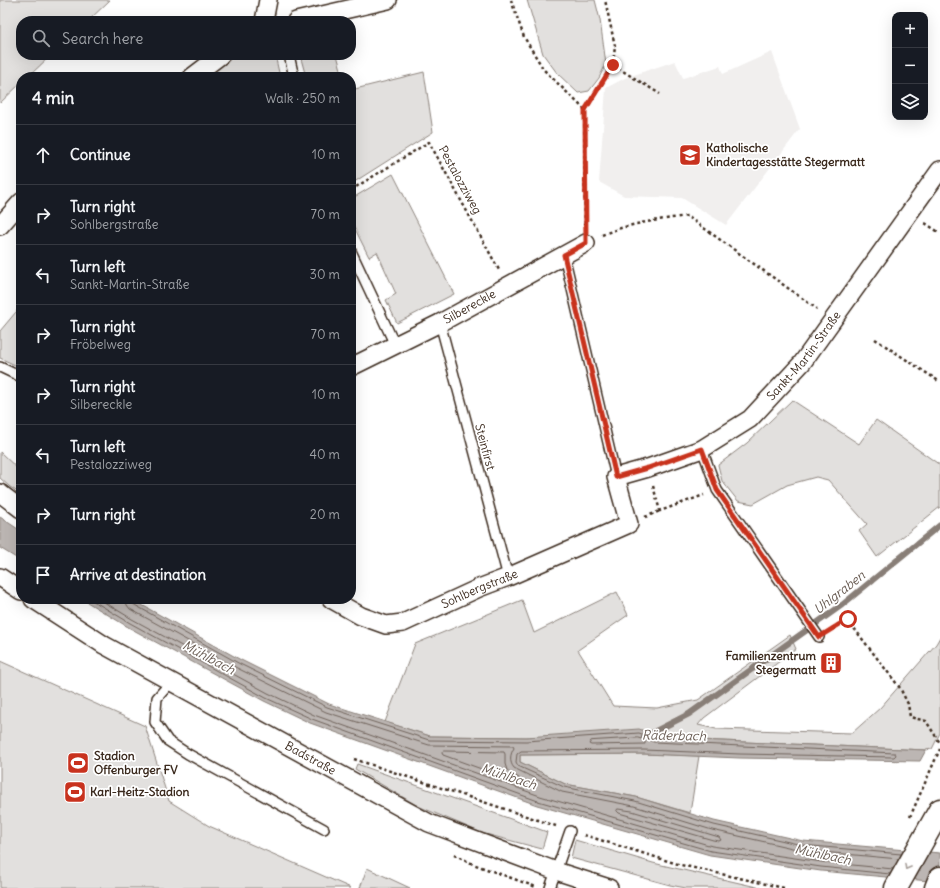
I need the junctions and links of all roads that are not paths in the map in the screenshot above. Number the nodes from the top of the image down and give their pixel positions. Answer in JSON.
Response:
{"nodes":[{"id":1,"x":268,"y":0,"type":"edge"},
{"id":2,"x":388,"y":0,"type":"edge"},
{"id":3,"x":265,"y":16,"type":"edge"},
{"id":4,"x":318,"y":16,"type":"edge"},
{"id":5,"x":214,"y":60,"type":"edge"},
{"id":6,"x":290,"y":60,"type":"edge"},
{"id":7,"x":199,"y":72,"type":"edge"},
{"id":8,"x":293,"y":72,"type":"edge"},
{"id":9,"x":940,"y":170,"type":"edge"},
{"id":10,"x":16,"y":208,"type":"edge"},
{"id":11,"x":0,"y":226,"type":"edge"},
{"id":12,"x":586,"y":243,"type":"road end"},
{"id":13,"x":564,"y":255,"type":"junction"},
{"id":14,"x":356,"y":262,"type":"edge"},
{"id":15,"x":440,"y":323,"type":"junction"},
{"id":16,"x":394,"y":345,"type":"junction"},
{"id":17,"x":356,"y":364,"type":"edge"},
{"id":18,"x":0,"y":367,"type":"edge"},
{"id":19,"x":16,"y":375,"type":"edge"},
{"id":20,"x":702,"y":449,"type":"junction"},
{"id":21,"x":616,"y":477,"type":"junction"},
{"id":22,"x":0,"y":493,"type":"edge"},
{"id":23,"x":16,"y":505,"type":"edge"},
{"id":24,"x":0,"y":577,"type":"edge"},
{"id":25,"x":508,"y":577,"type":"junction"},
{"id":26,"x":16,"y":588,"type":"edge"},
{"id":27,"x":41,"y":604,"type":"edge"},
{"id":28,"x":340,"y":604,"type":"edge"},
{"id":29,"x":818,"y":635,"type":"road end"},
{"id":30,"x":171,"y":682,"type":"junction"},
{"id":31,"x":940,"y":810,"type":"edge"},
{"id":32,"x":324,"y":829,"type":"dead end"},
{"id":33,"x":570,"y":831,"type":"dead end"},
{"id":34,"x":556,"y":871,"type":"junction"},
{"id":35,"x":940,"y":878,"type":"edge"},
{"id":36,"x":610,"y":887,"type":"edge"},
{"id":37,"x":550,"y":888,"type":"edge"},
{"id":38,"x":896,"y":888,"type":"edge"},
{"id":39,"x":936,"y":888,"type":"edge"}],
"edges":[{"from":1,"to":3,"type":"street"},
{"from":2,"to":4,"type":"street"},
{"from":5,"to":7,"type":"street"},
{"from":6,"to":8,"type":"lane"},
{"from":9,"to":20,"type":"street","name":"Sankt-Martin-Straße"},
{"from":10,"to":11,"type":"street"},
{"from":12,"to":13,"type":"street","name":"Silbereckle"},
{"from":13,"to":15,"type":"street","name":"Silbereckle"},
{"from":13,"to":21,"type":"lane"},
{"from":14,"to":16,"type":"lane"},
{"from":15,"to":16,"type":"street","name":"Silbereckle"},
{"from":15,"to":25,"type":"lane","name":"Steinfirst"},
{"from":16,"to":17,"type":"street","name":"Silbereckle"},
{"from":18,"to":19,"type":"lane"},
{"from":20,"to":21,"type":"street","name":"Sankt-Martin-Straße"},
{"from":20,"to":29,"type":"lane"},
{"from":21,"to":25,"type":"street","name":"Sohlbergstraße"},
{"from":22,"to":23,"type":"street"},
{"from":24,"to":26,"type":"street"},
{"from":25,"to":28,"type":"street","name":"Sohlbergstraße"},
{"from":27,"to":30,"type":"street","name":"Badstraße"},
{"from":30,"to":32,"type":"lane"},
{"from":30,"to":34,"type":"street","name":"Badstraße"},
{"from":31,"to":38,"type":"street","one_way":true},
{"from":33,"to":34,"type":"lane"},
{"from":34,"to":36,"type":"street","name":"Badstraße"},
{"from":34,"to":37,"type":"lane"},
{"from":35,"to":39,"type":"street"}]}
